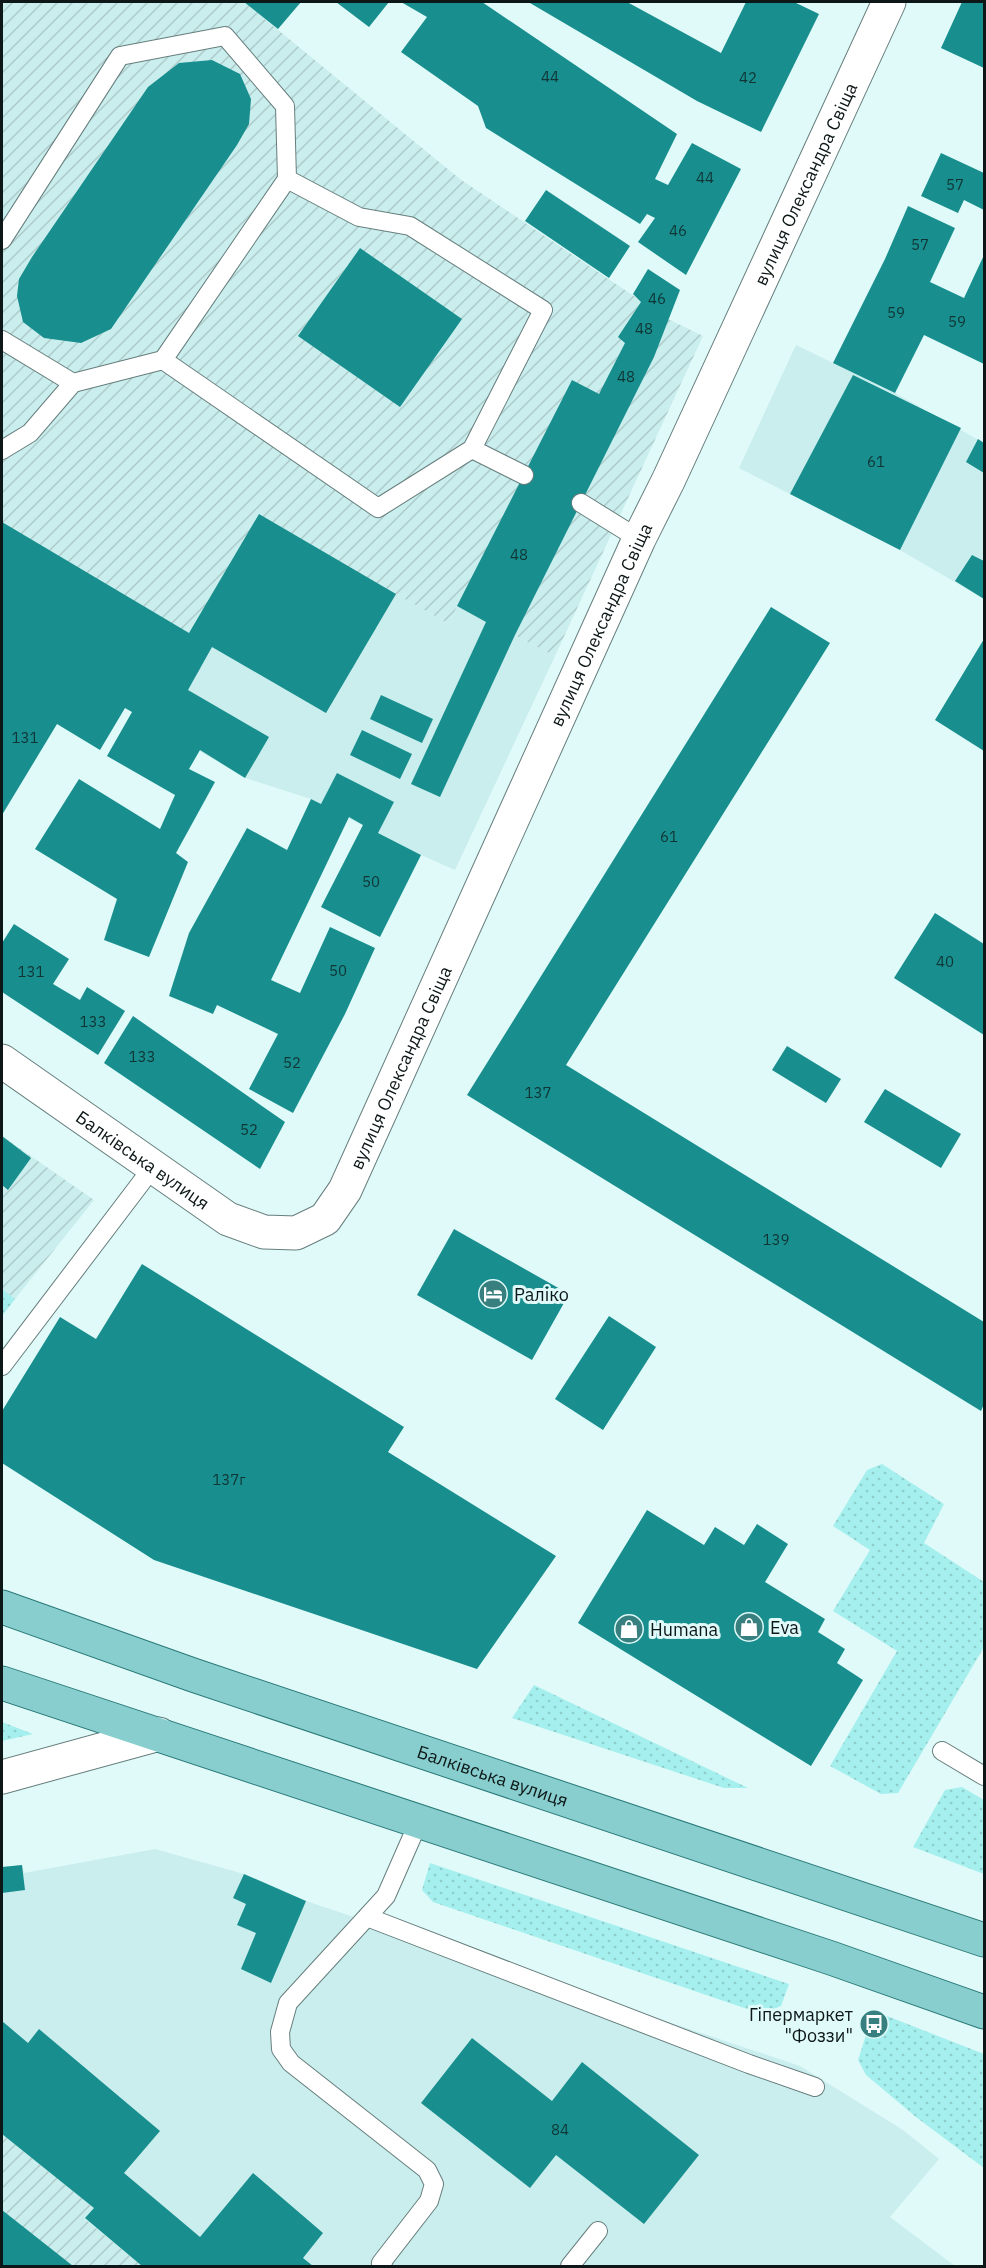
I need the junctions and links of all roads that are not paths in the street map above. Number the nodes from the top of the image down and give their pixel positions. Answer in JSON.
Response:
{"nodes":[{"id":1,"x":889,"y":2,"type":"edge"},
{"id":2,"x":287,"y":178,"type":"junction"},
{"id":3,"x":2,"y":240,"type":"edge"},
{"id":4,"x":2,"y":340,"type":"edge"},
{"id":5,"x":164,"y":360,"type":"junction"},
{"id":6,"x":73,"y":383,"type":"junction"},
{"id":7,"x":472,"y":449,"type":"junction"},
{"id":8,"x":2,"y":450,"type":"edge"},
{"id":9,"x":524,"y":475,"type":"dead end"},
{"id":10,"x":580,"y":503,"type":"dead end"},
{"id":11,"x":639,"y":539,"type":"junction"},
{"id":12,"x":2,"y":1061,"type":"edge"},
{"id":13,"x":153,"y":1167,"type":"junction"},
{"id":14,"x":296,"y":1233,"type":"joint"},
{"id":15,"x":2,"y":1366,"type":"edge"},
{"id":16,"x":2,"y":1607,"type":"edge"},
{"id":17,"x":2,"y":1683,"type":"edge"},
{"id":18,"x":159,"y":1734,"type":"junction"},
{"id":19,"x":942,"y":1751,"type":"dead end"},
{"id":20,"x":984,"y":1776,"type":"edge"},
{"id":21,"x":2,"y":1777,"type":"edge"},
{"id":22,"x":419,"y":1821,"type":"junction"},
{"id":23,"x":367,"y":1917,"type":"junction"},
{"id":24,"x":984,"y":1940,"type":"edge"},
{"id":25,"x":984,"y":2012,"type":"edge"},
{"id":26,"x":815,"y":2087,"type":"dead end"},
{"id":27,"x":598,"y":2231,"type":"dead end"},
{"id":28,"x":383,"y":2266,"type":"edge"},
{"id":29,"x":570,"y":2266,"type":"edge"}],
"edges":[{"from":1,"to":11,"type":"street","name":"вулиця Олександра Свіща"},
{"from":2,"to":3,"type":"lane"},
{"from":2,"to":5,"type":"lane"},
{"from":2,"to":7,"type":"lane"},
{"from":4,"to":6,"type":"lane"},
{"from":5,"to":6,"type":"lane"},
{"from":5,"to":7,"type":"lane"},
{"from":6,"to":8,"type":"lane"},
{"from":7,"to":9,"type":"lane"},
{"from":10,"to":11,"type":"lane"},
{"from":11,"to":14,"type":"street","name":"вулиця Олександра Свіща"},
{"from":12,"to":13,"type":"street","name":"Балківська вулиця"},
{"from":13,"to":14,"type":"street","name":"Балківська вулиця"},
{"from":13,"to":15,"type":"lane"},
{"from":16,"to":24,"type":"main road","name":"Балківська вулиця"},
{"from":17,"to":18,"type":"main road"},
{"from":18,"to":21,"type":"street"},
{"from":18,"to":22,"type":"main road"},
{"from":19,"to":20,"type":"lane"},
{"from":22,"to":23,"type":"lane"},
{"from":22,"to":25,"type":"main road"},
{"from":23,"to":26,"type":"lane"},
{"from":23,"to":28,"type":"lane"},
{"from":27,"to":29,"type":"lane"}]}
